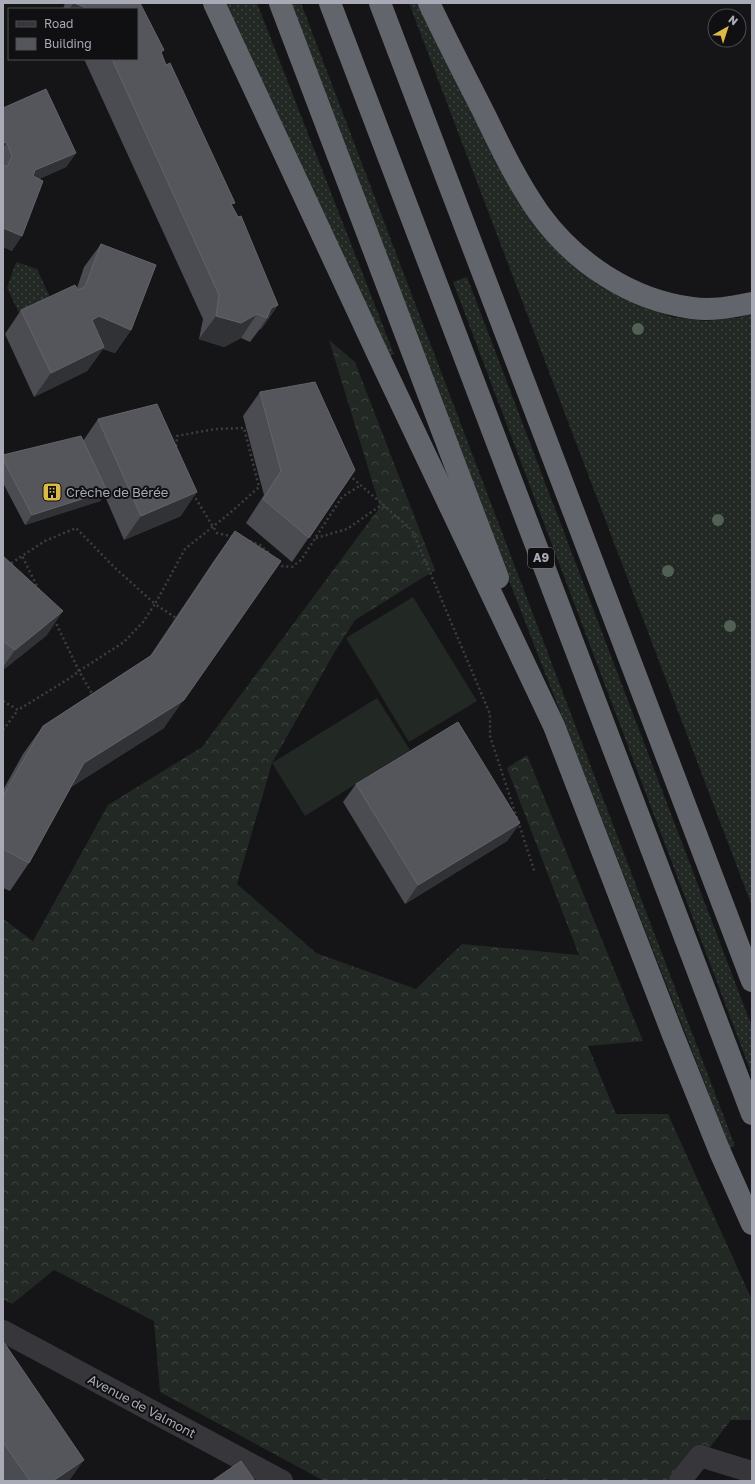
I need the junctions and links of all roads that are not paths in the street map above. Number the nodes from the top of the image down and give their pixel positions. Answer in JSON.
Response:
{"nodes":[{"id":1,"x":214,"y":3,"type":"edge"},
{"id":2,"x":280,"y":3,"type":"edge"},
{"id":3,"x":330,"y":3,"type":"edge"},
{"id":4,"x":380,"y":3,"type":"edge"},
{"id":5,"x":430,"y":3,"type":"edge"},
{"id":6,"x":752,"y":303,"type":"edge"},
{"id":7,"x":554,"y":726,"type":"junction"},
{"id":8,"x":752,"y":981,"type":"edge"},
{"id":9,"x":752,"y":1114,"type":"edge"},
{"id":10,"x":752,"y":1224,"type":"edge"},
{"id":11,"x":3,"y":1331,"type":"edge"},
{"id":12,"x":752,"y":1472,"type":"edge"},
{"id":13,"x":282,"y":1481,"type":"edge"},
{"id":14,"x":680,"y":1481,"type":"edge"}],
"edges":[{"from":1,"to":7,"type":"highway"},
{"from":2,"to":7,"type":"highway"},
{"from":3,"to":9,"type":"highway","number":"A9"},
{"from":4,"to":8,"type":"highway"},
{"from":5,"to":6,"type":"highway"},
{"from":7,"to":10,"type":"highway"},
{"from":11,"to":13,"type":"street","name":"Avenue de Valmont"},
{"from":12,"to":14,"type":"street"}]}
